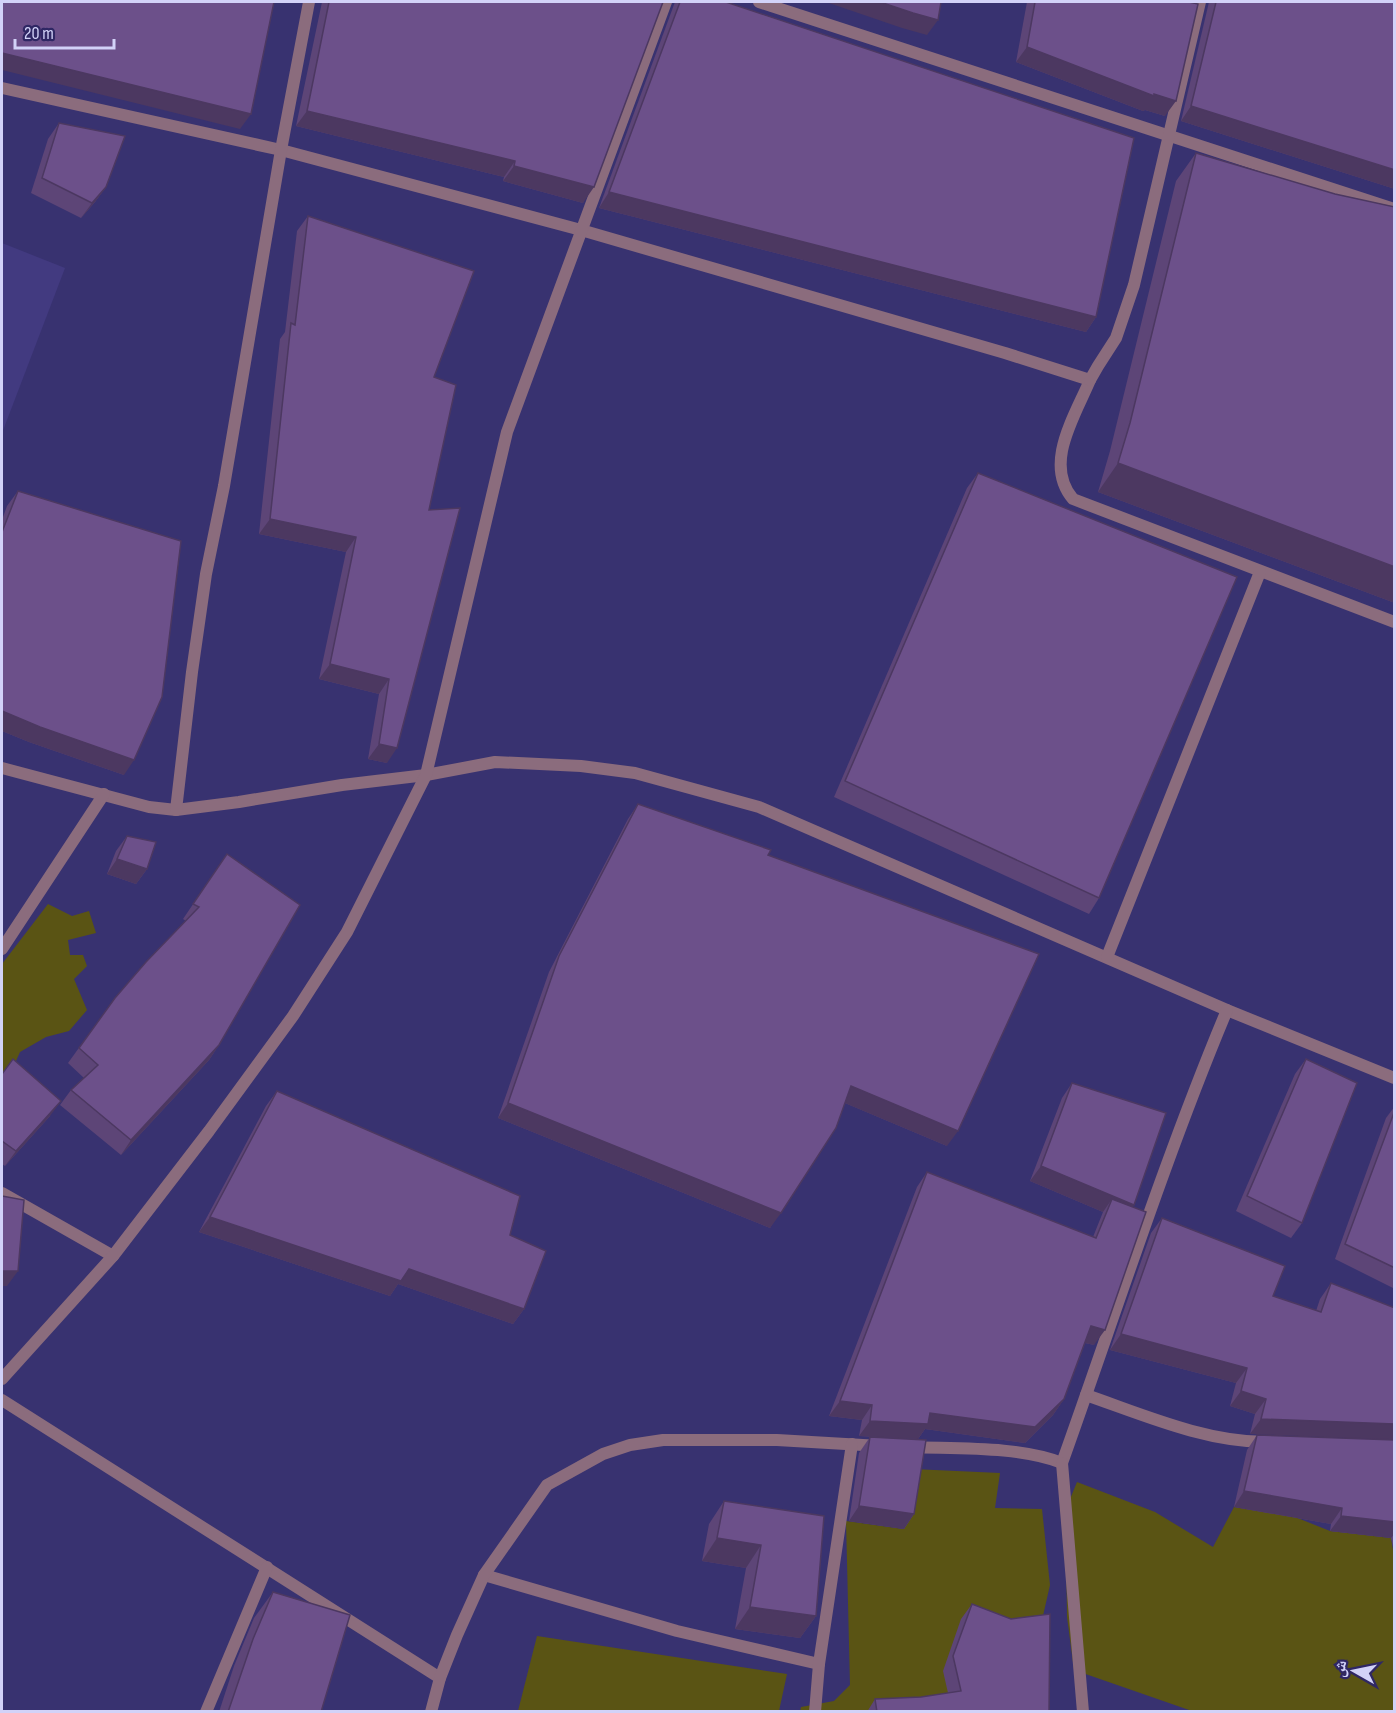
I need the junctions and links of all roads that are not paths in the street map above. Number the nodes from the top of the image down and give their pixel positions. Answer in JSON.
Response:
{"nodes":[{"id":1,"x":309,"y":2,"type":"edge"},
{"id":2,"x":666,"y":2,"type":"edge"},
{"id":3,"x":759,"y":2,"type":"edge"},
{"id":4,"x":1200,"y":2,"type":"edge"},
{"id":5,"x":2,"y":88,"type":"edge"},
{"id":6,"x":1169,"y":135,"type":"junction"},
{"id":7,"x":281,"y":150,"type":"junction"},
{"id":8,"x":1395,"y":209,"type":"edge"},
{"id":9,"x":581,"y":230,"type":"junction"},
{"id":10,"x":1090,"y":380,"type":"junction"},
{"id":11,"x":1260,"y":572,"type":"junction"},
{"id":12,"x":1395,"y":622,"type":"edge"},
{"id":13,"x":2,"y":768,"type":"edge"},
{"id":14,"x":426,"y":775,"type":"junction"},
{"id":15,"x":104,"y":794,"type":"junction"},
{"id":16,"x":176,"y":810,"type":"junction"},
{"id":17,"x":2,"y":949,"type":"edge"},
{"id":18,"x":1107,"y":957,"type":"junction"},
{"id":19,"x":1227,"y":1010,"type":"junction"},
{"id":20,"x":1395,"y":1078,"type":"edge"},
{"id":21,"x":2,"y":1193,"type":"edge"},
{"id":22,"x":113,"y":1256,"type":"junction"},
{"id":23,"x":2,"y":1379,"type":"edge"},
{"id":24,"x":1086,"y":1395,"type":"junction"},
{"id":25,"x":2,"y":1400,"type":"edge"},
{"id":26,"x":1280,"y":1442,"type":"edge"},
{"id":27,"x":852,"y":1444,"type":"junction"},
{"id":28,"x":1062,"y":1463,"type":"junction"},
{"id":29,"x":267,"y":1567,"type":"junction"},
{"id":30,"x":484,"y":1575,"type":"junction"},
{"id":31,"x":819,"y":1664,"type":"junction"},
{"id":32,"x":440,"y":1678,"type":"junction"},
{"id":33,"x":206,"y":1712,"type":"edge"},
{"id":34,"x":431,"y":1712,"type":"edge"},
{"id":35,"x":815,"y":1712,"type":"edge"},
{"id":36,"x":1083,"y":1712,"type":"edge"}],
"edges":[{"from":1,"to":7,"type":"street"},
{"from":2,"to":9,"type":"street"},
{"from":3,"to":6,"type":"street"},
{"from":4,"to":6,"type":"street"},
{"from":5,"to":7,"type":"street"},
{"from":6,"to":8,"type":"street"},
{"from":6,"to":10,"type":"street"},
{"from":7,"to":9,"type":"street"},
{"from":7,"to":16,"type":"street"},
{"from":9,"to":10,"type":"street"},
{"from":9,"to":14,"type":"street"},
{"from":10,"to":11,"type":"street"},
{"from":11,"to":12,"type":"street"},
{"from":11,"to":18,"type":"street"},
{"from":13,"to":15,"type":"street"},
{"from":14,"to":16,"type":"street"},
{"from":14,"to":18,"type":"street"},
{"from":14,"to":22,"type":"street"},
{"from":15,"to":16,"type":"street"},
{"from":15,"to":17,"type":"street"},
{"from":18,"to":19,"type":"street"},
{"from":19,"to":20,"type":"street"},
{"from":19,"to":24,"type":"street"},
{"from":21,"to":22,"type":"street"},
{"from":22,"to":23,"type":"street"},
{"from":24,"to":26,"type":"street"},
{"from":24,"to":28,"type":"street"},
{"from":25,"to":29,"type":"street"},
{"from":27,"to":28,"type":"street"},
{"from":27,"to":30,"type":"street"},
{"from":27,"to":31,"type":"street"},
{"from":28,"to":36,"type":"street"},
{"from":29,"to":32,"type":"street"},
{"from":29,"to":33,"type":"street"},
{"from":30,"to":31,"type":"street"},
{"from":30,"to":32,"type":"street"},
{"from":31,"to":35,"type":"street"},
{"from":32,"to":34,"type":"street"}]}
